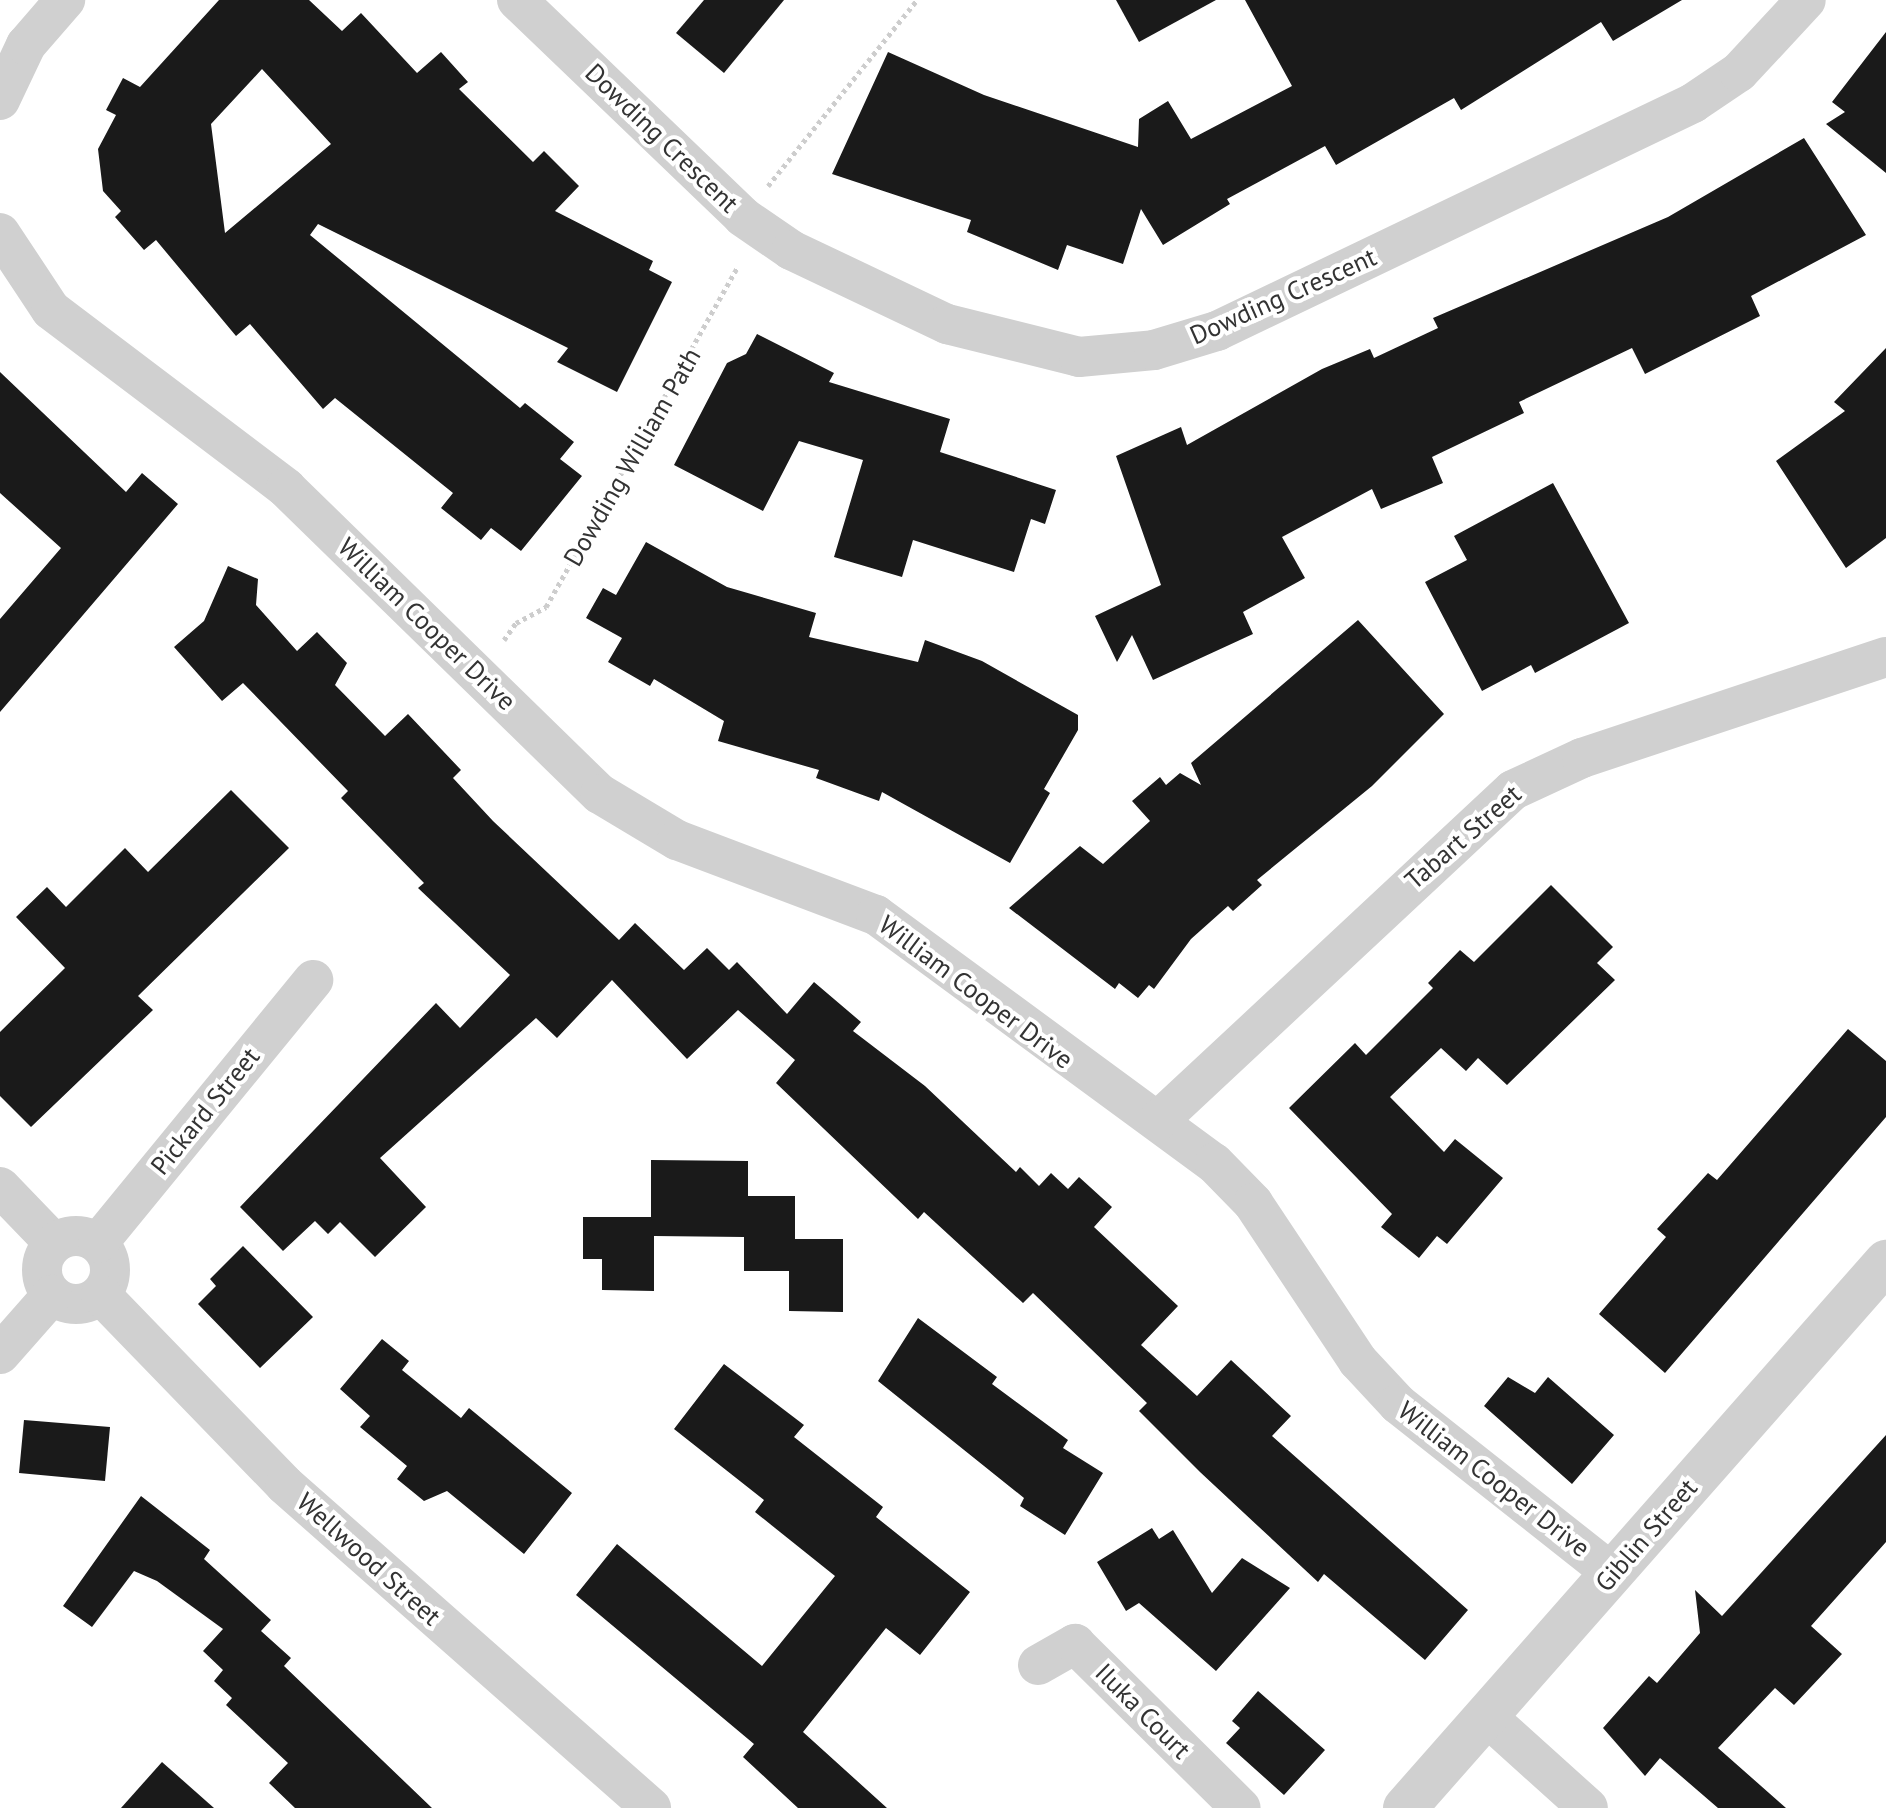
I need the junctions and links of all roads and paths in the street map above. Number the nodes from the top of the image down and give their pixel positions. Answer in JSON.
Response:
{"nodes":[{"id":1,"x":65,"y":0,"type":"edge"},
{"id":2,"x":517,"y":0,"type":"edge"},
{"id":3,"x":917,"y":0,"type":"edge"},
{"id":4,"x":1806,"y":0,"type":"edge"},
{"id":5,"x":0,"y":100,"type":"edge"},
{"id":6,"x":743,"y":217,"type":"junction"},
{"id":7,"x":0,"y":233,"type":"edge"},
{"id":8,"x":1886,"y":657,"type":"edge"},
{"id":9,"x":480,"y":673,"type":"junction"},
{"id":10,"x":313,"y":980,"type":"dead end"},
{"id":11,"x":1158,"y":1121,"type":"junction"},
{"id":12,"x":0,"y":1187,"type":"edge"},
{"id":13,"x":54,"y":1243,"type":"junction"},
{"id":14,"x":98,"y":1243,"type":"junction"},
{"id":15,"x":1886,"y":1262,"type":"edge"},
{"id":16,"x":52,"y":1295,"type":"junction"},
{"id":17,"x":101,"y":1295,"type":"junction"},
{"id":18,"x":0,"y":1354,"type":"edge"},
{"id":19,"x":1612,"y":1573,"type":"junction"},
{"id":20,"x":1038,"y":1665,"type":"dead end"},
{"id":21,"x":1486,"y":1716,"type":"junction"},
{"id":22,"x":651,"y":1808,"type":"edge"},
{"id":23,"x":1241,"y":1808,"type":"edge"},
{"id":24,"x":1405,"y":1808,"type":"edge"},
{"id":25,"x":1588,"y":1808,"type":"edge"}],
"edges":[{"from":1,"to":5,"type":"street"},
{"from":2,"to":6,"type":"street","name":"Dowding Crescent"},
{"from":3,"to":6,"type":"path"},
{"from":4,"to":6,"type":"street","name":"Dowding Crescent"},
{"from":6,"to":9,"type":"path","name":"Dowding William Path"},
{"from":7,"to":9,"type":"street","name":"William Cooper Drive"},
{"from":8,"to":11,"type":"street","name":"Tabart Street"},
{"from":9,"to":11,"type":"street","name":"William Cooper Drive"},
{"from":10,"to":14,"type":"street","name":"Pickard Street"},
{"from":11,"to":19,"type":"street","name":"William Cooper Drive"},
{"from":12,"to":13,"type":"street"},
{"from":13,"to":14,"type":"street"},
{"from":13,"to":16,"type":"street"},
{"from":14,"to":17,"type":"street"},
{"from":15,"to":19,"type":"street","name":"Giblin Street"},
{"from":16,"to":17,"type":"street"},
{"from":16,"to":18,"type":"street"},
{"from":17,"to":22,"type":"street","name":"Wellwood Street"},
{"from":19,"to":21,"type":"street","name":"Giblin Street"},
{"from":20,"to":23,"type":"street","name":"Iluka Court"},
{"from":21,"to":24,"type":"street","name":"Giblin Street"},
{"from":21,"to":25,"type":"street"}]}
